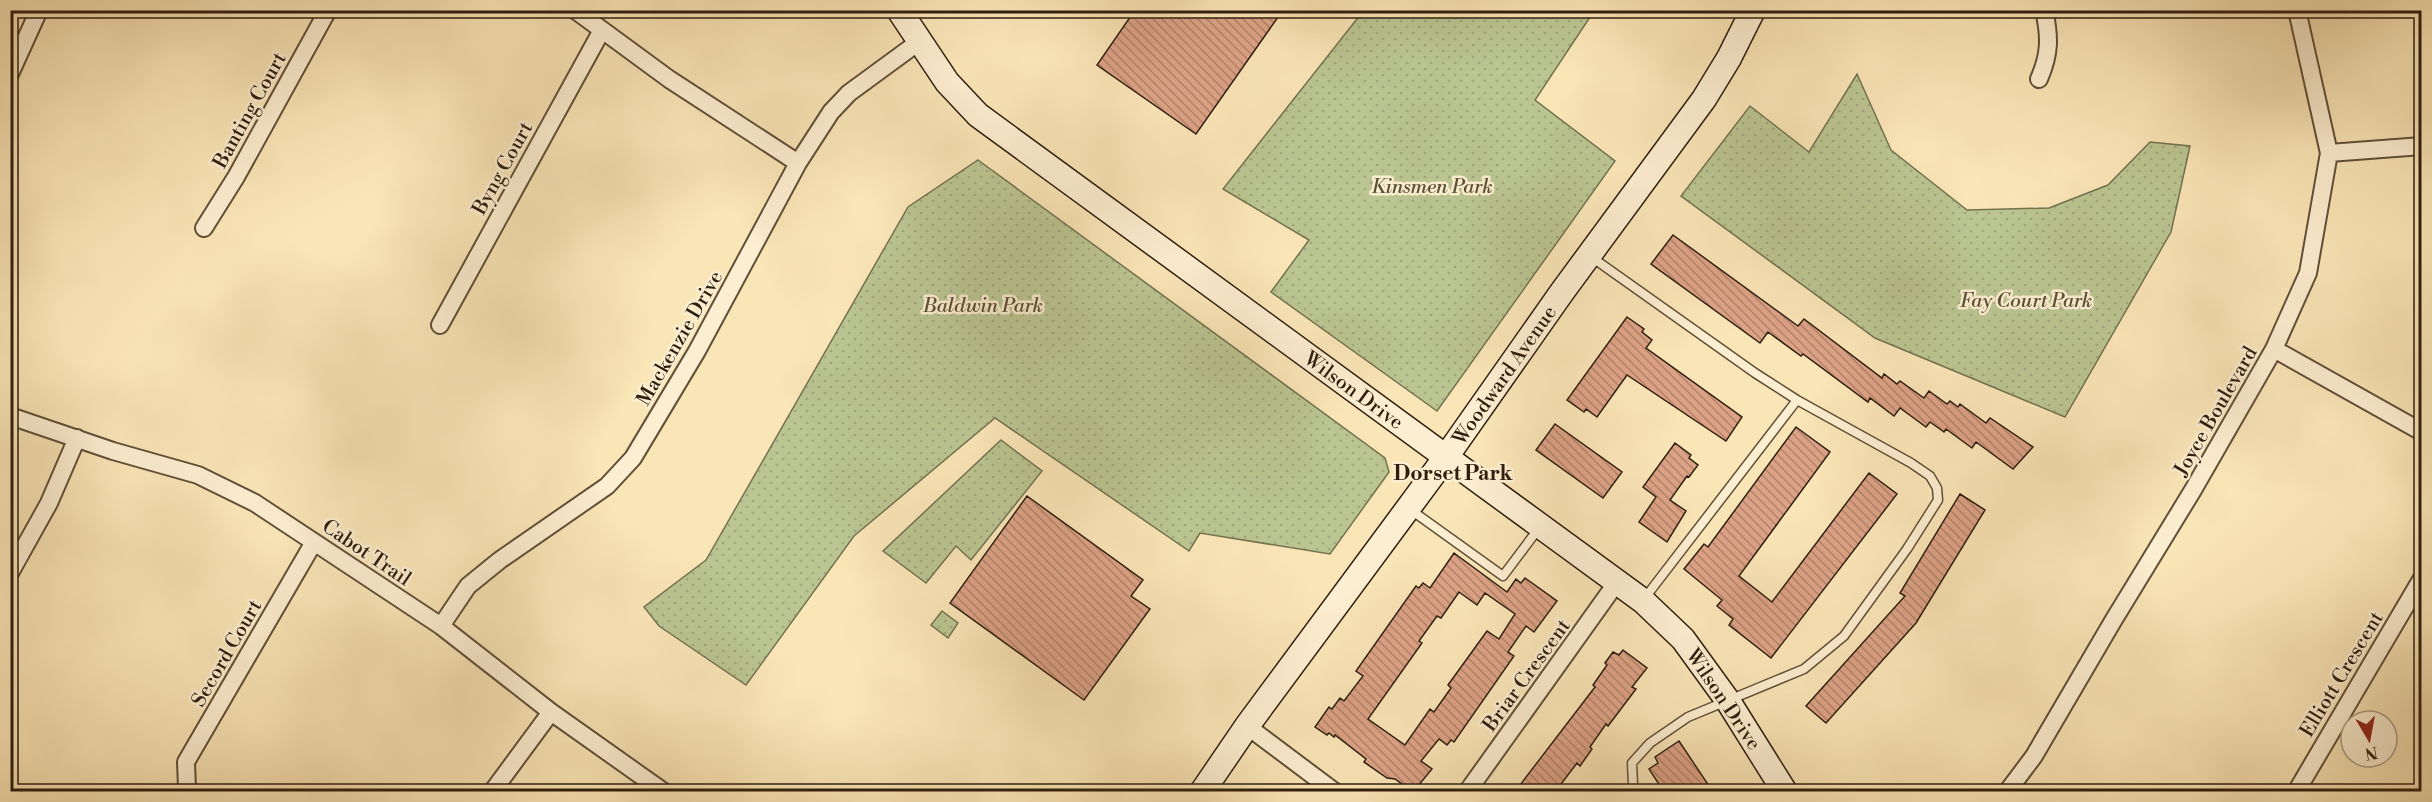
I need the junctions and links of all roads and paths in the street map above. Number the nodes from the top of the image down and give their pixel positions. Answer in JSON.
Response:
{"nodes":[{"id":1,"x":39,"y":10,"type":"edge"},
{"id":2,"x":328,"y":10,"type":"edge"},
{"id":3,"x":574,"y":10,"type":"edge"},
{"id":4,"x":899,"y":10,"type":"edge"},
{"id":5,"x":1753,"y":10,"type":"edge"},
{"id":6,"x":2044,"y":10,"type":"edge"},
{"id":7,"x":2297,"y":10,"type":"edge"},
{"id":8,"x":602,"y":30,"type":"junction"},
{"id":9,"x":920,"y":41,"type":"junction"},
{"id":10,"x":10,"y":74,"type":"edge"},
{"id":11,"x":2040,"y":79,"type":"dead end"},
{"id":12,"x":2421,"y":146,"type":"edge"},
{"id":13,"x":2329,"y":153,"type":"junction"},
{"id":14,"x":798,"y":163,"type":"junction"},
{"id":15,"x":204,"y":228,"type":"dead end"},
{"id":16,"x":1590,"y":255,"type":"junction"},
{"id":17,"x":440,"y":326,"type":"dead end"},
{"id":18,"x":2274,"y":349,"type":"junction"},
{"id":19,"x":1797,"y":400,"type":"junction"},
{"id":20,"x":10,"y":416,"type":"edge"},
{"id":21,"x":2421,"y":432,"type":"edge"},
{"id":22,"x":77,"y":438,"type":"junction"},
{"id":23,"x":1446,"y":457,"type":"junction"},
{"id":24,"x":1408,"y":508,"type":"junction"},
{"id":25,"x":1540,"y":526,"type":"junction"},
{"id":26,"x":314,"y":542,"type":"junction"},
{"id":27,"x":10,"y":573,"type":"edge"},
{"id":28,"x":2421,"y":578,"type":"edge"},
{"id":29,"x":1617,"y":582,"type":"junction"},
{"id":30,"x":1643,"y":601,"type":"junction"},
{"id":31,"x":441,"y":626,"type":"junction"},
{"id":32,"x":1728,"y":701,"type":"junction"},
{"id":33,"x":551,"y":712,"type":"junction"},
{"id":34,"x":1247,"y":726,"type":"junction"},
{"id":35,"x":187,"y":788,"type":"dead end"},
{"id":36,"x":492,"y":792,"type":"edge"},
{"id":37,"x":664,"y":792,"type":"edge"},
{"id":38,"x":1202,"y":792,"type":"edge"},
{"id":39,"x":1335,"y":792,"type":"edge"},
{"id":40,"x":1467,"y":792,"type":"edge"},
{"id":41,"x":1637,"y":792,"type":"edge"},
{"id":42,"x":1785,"y":792,"type":"edge"},
{"id":43,"x":2007,"y":792,"type":"edge"},
{"id":44,"x":2296,"y":792,"type":"edge"}],
"edges":[{"from":1,"to":10,"type":"street"},
{"from":2,"to":15,"type":"street","name":"Banting Court"},
{"from":3,"to":8,"type":"street"},
{"from":4,"to":9,"type":"street","name":"Wilson Drive"},
{"from":5,"to":16,"type":"street","name":"Woodward Avenue"},
{"from":6,"to":11,"type":"street"},
{"from":7,"to":13,"type":"street","name":"Joyce Boulevard"},
{"from":8,"to":14,"type":"street"},
{"from":8,"to":17,"type":"street","name":"Byng Court"},
{"from":9,"to":14,"type":"street","name":"Mackenzie Drive"},
{"from":9,"to":23,"type":"street","name":"Wilson Drive"},
{"from":12,"to":13,"type":"street"},
{"from":13,"to":18,"type":"street","name":"Joyce Boulevard"},
{"from":14,"to":31,"type":"street","name":"Mackenzie Drive"},
{"from":16,"to":19,"type":"lane"},
{"from":16,"to":23,"type":"street","name":"Woodward Avenue"},
{"from":18,"to":21,"type":"street"},
{"from":18,"to":43,"type":"street","name":"Joyce Boulevard"},
{"from":19,"to":30,"type":"lane"},
{"from":19,"to":32,"type":"lane"},
{"from":20,"to":22,"type":"street","name":"Cabot Trail"},
{"from":22,"to":26,"type":"street","name":"Cabot Trail"},
{"from":22,"to":27,"type":"street"},
{"from":23,"to":24,"type":"street","name":"Woodward Avenue"},
{"from":23,"to":25,"type":"street","name":"Wilson Drive"},
{"from":24,"to":25,"type":"lane"},
{"from":24,"to":34,"type":"street","name":"Woodward Avenue"},
{"from":25,"to":29,"type":"street","name":"Wilson Drive"},
{"from":26,"to":31,"type":"street","name":"Cabot Trail"},
{"from":26,"to":35,"type":"street","name":"Secord Court"},
{"from":28,"to":44,"type":"street","name":"Elliott Crescent"},
{"from":29,"to":30,"type":"street","name":"Wilson Drive"},
{"from":29,"to":40,"type":"street","name":"Briar Crescent"},
{"from":30,"to":32,"type":"street","name":"Wilson Drive"},
{"from":31,"to":33,"type":"street","name":"Cabot Trail"},
{"from":32,"to":41,"type":"lane"},
{"from":32,"to":42,"type":"street","name":"Wilson Drive"},
{"from":33,"to":36,"type":"street"},
{"from":33,"to":37,"type":"street","name":"Cabot Trail"},
{"from":34,"to":38,"type":"street","name":"Woodward Avenue"},
{"from":34,"to":39,"type":"street"}]}
